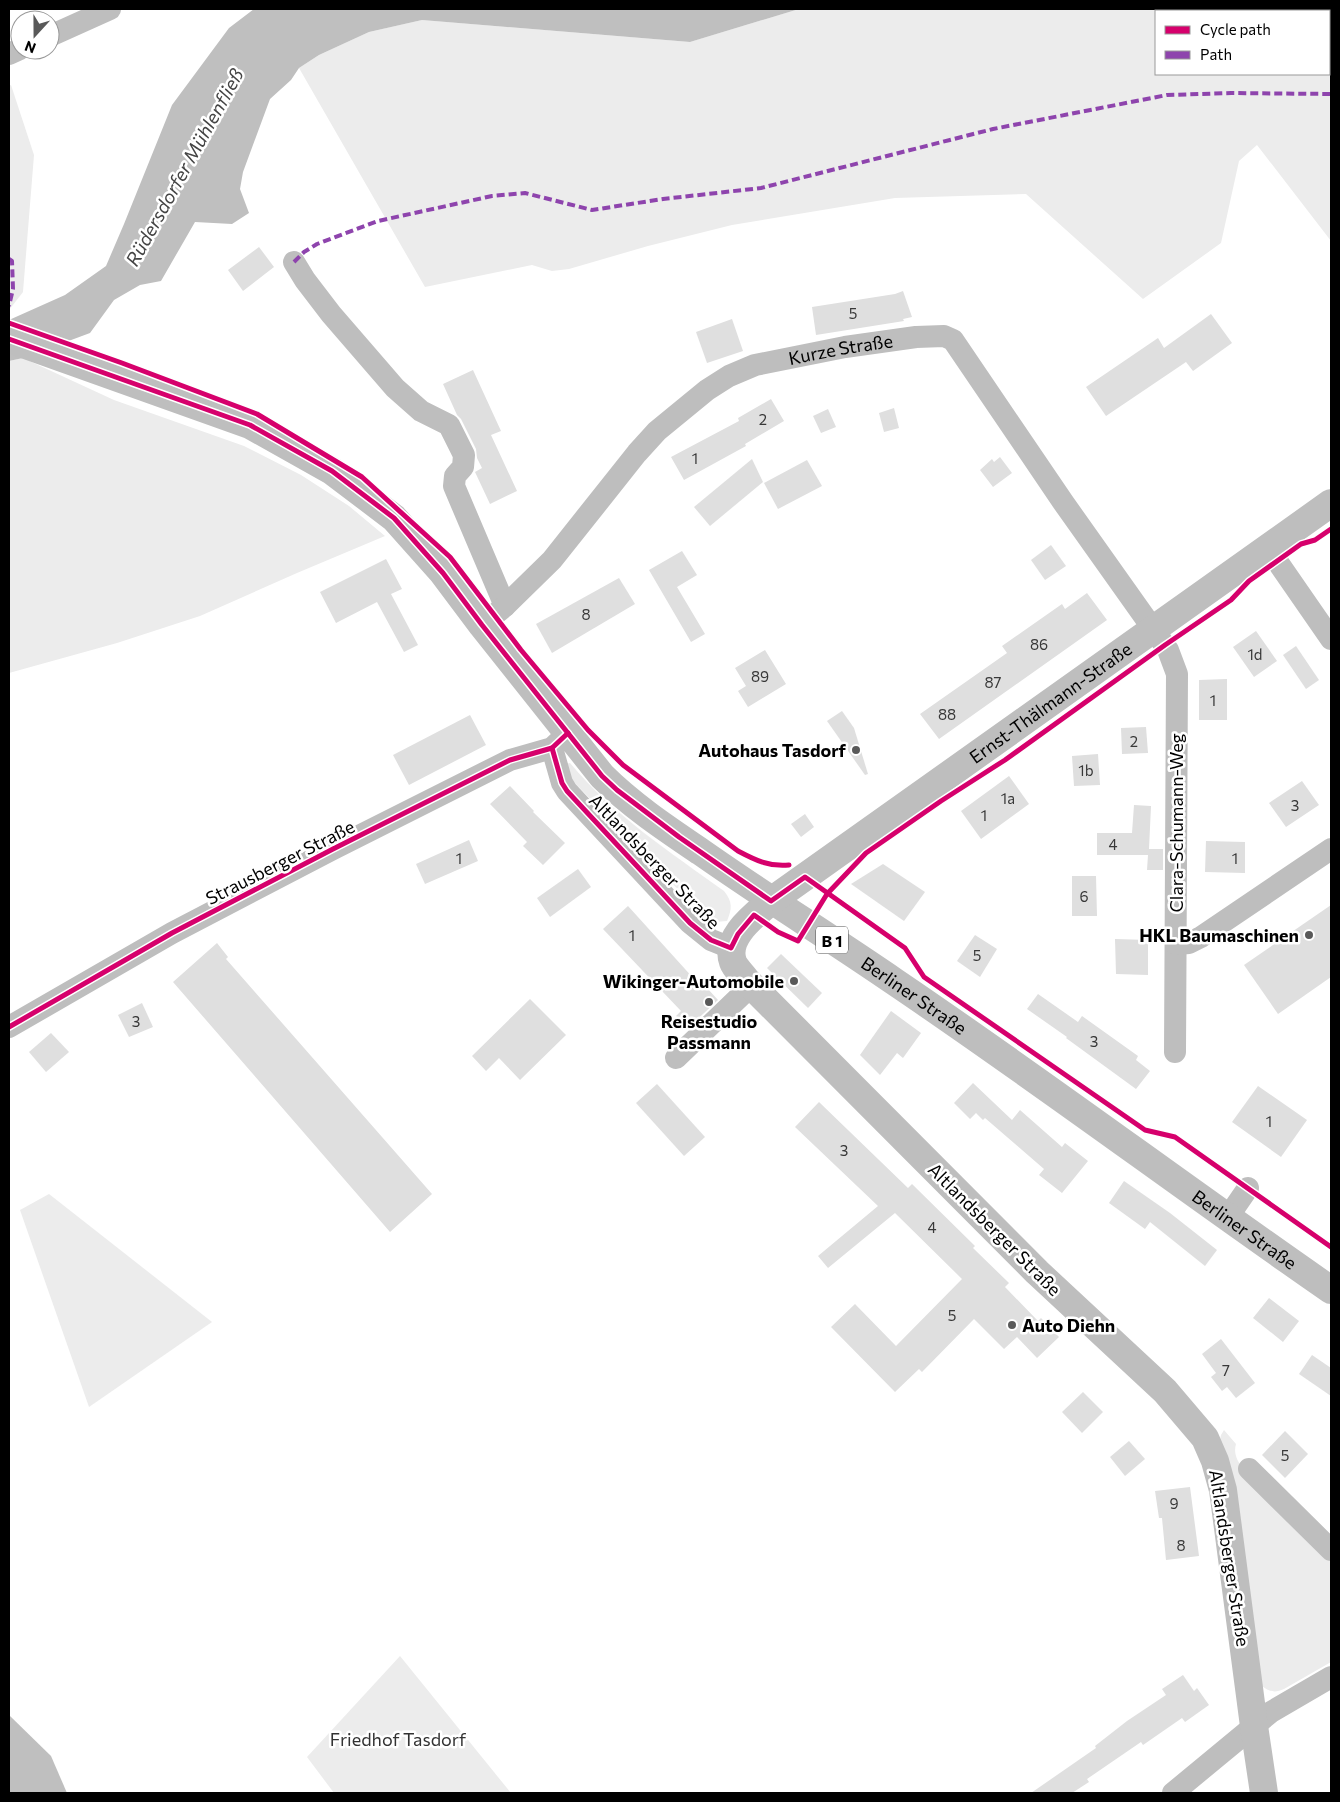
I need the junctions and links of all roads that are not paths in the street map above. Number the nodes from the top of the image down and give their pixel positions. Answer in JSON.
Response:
{"nodes":[{"id":1,"x":110,"y":9,"type":"edge"},
{"id":2,"x":60,"y":32,"type":"edge"},
{"id":3,"x":294,"y":262,"type":"dead end"},
{"id":4,"x":9,"y":339,"type":"edge"},
{"id":5,"x":1331,"y":504,"type":"edge"},
{"id":6,"x":1268,"y":548,"type":"junction"},
{"id":7,"x":505,"y":606,"type":"junction"},
{"id":8,"x":482,"y":625,"type":"junction"},
{"id":9,"x":1154,"y":629,"type":"junction"},
{"id":10,"x":1331,"y":639,"type":"edge"},
{"id":11,"x":560,"y":740,"type":"junction"},
{"id":12,"x":1331,"y":849,"type":"edge"},
{"id":13,"x":770,"y":901,"type":"junction"},
{"id":14,"x":1176,"y":944,"type":"junction"},
{"id":15,"x":731,"y":948,"type":"junction"},
{"id":16,"x":751,"y":986,"type":"junction"},
{"id":17,"x":9,"y":1027,"type":"edge"},
{"id":18,"x":1175,"y":1052,"type":"dead end"},
{"id":19,"x":676,"y":1058,"type":"dead end"},
{"id":20,"x":1248,"y":1188,"type":"dead end"},
{"id":21,"x":1228,"y":1217,"type":"junction"},
{"id":22,"x":1331,"y":1290,"type":"edge"},
{"id":23,"x":1249,"y":1469,"type":"dead end"},
{"id":24,"x":1331,"y":1550,"type":"edge"},
{"id":25,"x":1331,"y":1677,"type":"edge"},
{"id":26,"x":1254,"y":1726,"type":"junction"},
{"id":27,"x":1173,"y":1793,"type":"edge"},
{"id":28,"x":1264,"y":1793,"type":"edge"}],
"edges":[{"from":1,"to":2,"type":"street"},
{"from":3,"to":7,"type":"street"},
{"from":4,"to":8,"type":"main road","name":"Berliner Straße","number":"B 1"},
{"from":5,"to":6,"type":"main road","name":"Ernst-Thälmann-Straße"},
{"from":6,"to":9,"type":"main road","name":"Ernst-Thälmann-Straße"},
{"from":6,"to":10,"type":"street"},
{"from":7,"to":8,"type":"street","name":"Kurze Straße"},
{"from":7,"to":9,"type":"street","name":"Kurze Straße"},
{"from":8,"to":11,"type":"main road","name":"Berliner Straße","number":"B 1"},
{"from":9,"to":13,"type":"main road","name":"Ernst-Thälmann-Straße"},
{"from":9,"to":14,"type":"street","name":"Clara-Schumann-Weg"},
{"from":11,"to":13,"type":"main road","name":"Berliner Straße","number":"B 1"},
{"from":11,"to":15,"type":"street","name":"Altlandsberger Straße"},
{"from":11,"to":17,"type":"street","name":"Strausberger Straße"},
{"from":12,"to":14,"type":"street"},
{"from":13,"to":15,"type":"main road","name":"Altlandsberger Straße"},
{"from":13,"to":21,"type":"main road","name":"Berliner Straße","number":"B 1"},
{"from":14,"to":18,"type":"street","name":"Clara-Schumann-Weg"},
{"from":15,"to":16,"type":"main road","name":"Altlandsberger Straße"},
{"from":16,"to":19,"type":"street"},
{"from":16,"to":26,"type":"main road","name":"Altlandsberger Straße"},
{"from":20,"to":21,"type":"street"},
{"from":21,"to":22,"type":"main road","name":"Berliner Straße","number":"B 1"},
{"from":23,"to":24,"type":"street"},
{"from":25,"to":26,"type":"street"},
{"from":26,"to":27,"type":"street"},
{"from":26,"to":28,"type":"main road","name":"Altlandsberger Straße"}]}
